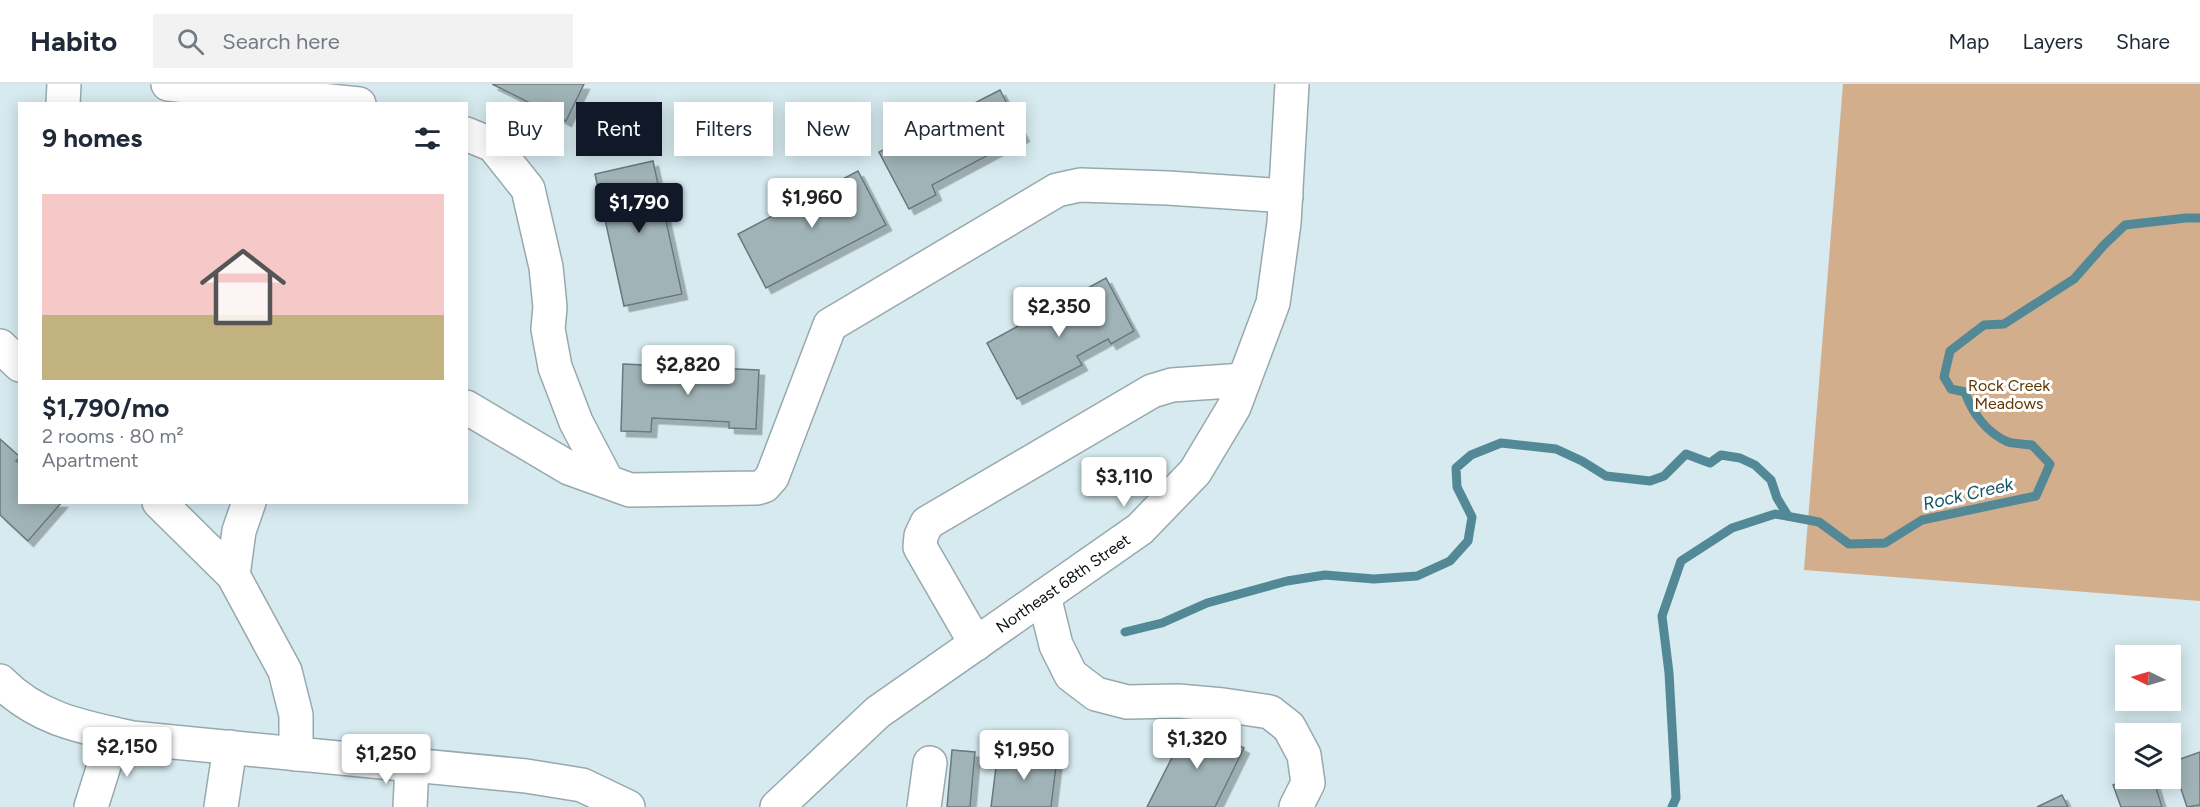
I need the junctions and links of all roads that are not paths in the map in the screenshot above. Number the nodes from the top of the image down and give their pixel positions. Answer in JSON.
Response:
{"nodes":[{"id":1,"x":64,"y":84,"type":"edge"},
{"id":2,"x":168,"y":84,"type":"edge"},
{"id":3,"x":1292,"y":84,"type":"edge"},
{"id":4,"x":219,"y":96,"type":"edge"},
{"id":5,"x":308,"y":101,"type":"edge"},
{"id":6,"x":63,"y":102,"type":"edge"},
{"id":7,"x":325,"y":102,"type":"edge"},
{"id":8,"x":468,"y":135,"type":"edge"},
{"id":9,"x":1286,"y":196,"type":"junction"},
{"id":10,"x":0,"y":346,"type":"edge"},
{"id":11,"x":18,"y":363,"type":"edge"},
{"id":12,"x":1244,"y":380,"type":"junction"},
{"id":13,"x":468,"y":408,"type":"edge"},
{"id":14,"x":607,"y":481,"type":"junction"},
{"id":15,"x":161,"y":504,"type":"edge"},
{"id":16,"x":248,"y":504,"type":"edge"},
{"id":17,"x":233,"y":575,"type":"junction"},
{"id":18,"x":1044,"y":596,"type":"junction"},
{"id":19,"x":976,"y":644,"type":"junction"},
{"id":20,"x":0,"y":681,"type":"edge"},
{"id":21,"x":114,"y":734,"type":"junction"},
{"id":22,"x":230,"y":747,"type":"junction"},
{"id":23,"x":296,"y":754,"type":"junction"},
{"id":24,"x":930,"y":763,"type":"dead end"},
{"id":25,"x":412,"y":765,"type":"junction"},
{"id":26,"x":1302,"y":795,"type":"edge"},
{"id":27,"x":784,"y":804,"type":"edge"},
{"id":28,"x":91,"y":807,"type":"edge"},
{"id":29,"x":221,"y":807,"type":"edge"},
{"id":30,"x":410,"y":807,"type":"edge"},
{"id":31,"x":628,"y":807,"type":"edge"},
{"id":32,"x":924,"y":807,"type":"edge"}],
"edges":[{"from":1,"to":6,"type":"street"},
{"from":2,"to":4,"type":"street"},
{"from":3,"to":9,"type":"street","name":"Northeast 68th Street"},
{"from":4,"to":5,"type":"street"},
{"from":5,"to":7,"type":"street"},
{"from":8,"to":14,"type":"street"},
{"from":9,"to":12,"type":"street","name":"Northeast 68th Street"},
{"from":9,"to":14,"type":"street"},
{"from":10,"to":11,"type":"street"},
{"from":12,"to":18,"type":"street","name":"Northeast 68th Street"},
{"from":12,"to":19,"type":"street"},
{"from":13,"to":14,"type":"street"},
{"from":15,"to":17,"type":"street"},
{"from":16,"to":17,"type":"street"},
{"from":17,"to":23,"type":"street"},
{"from":18,"to":19,"type":"street","name":"Northeast 68th Street"},
{"from":18,"to":26,"type":"street"},
{"from":19,"to":27,"type":"street","name":"Northeast 68th Street"},
{"from":20,"to":21,"type":"street"},
{"from":21,"to":22,"type":"street"},
{"from":21,"to":28,"type":"street"},
{"from":22,"to":23,"type":"street"},
{"from":22,"to":29,"type":"street"},
{"from":23,"to":25,"type":"street"},
{"from":24,"to":32,"type":"street"},
{"from":25,"to":30,"type":"street"},
{"from":25,"to":31,"type":"street"}]}
